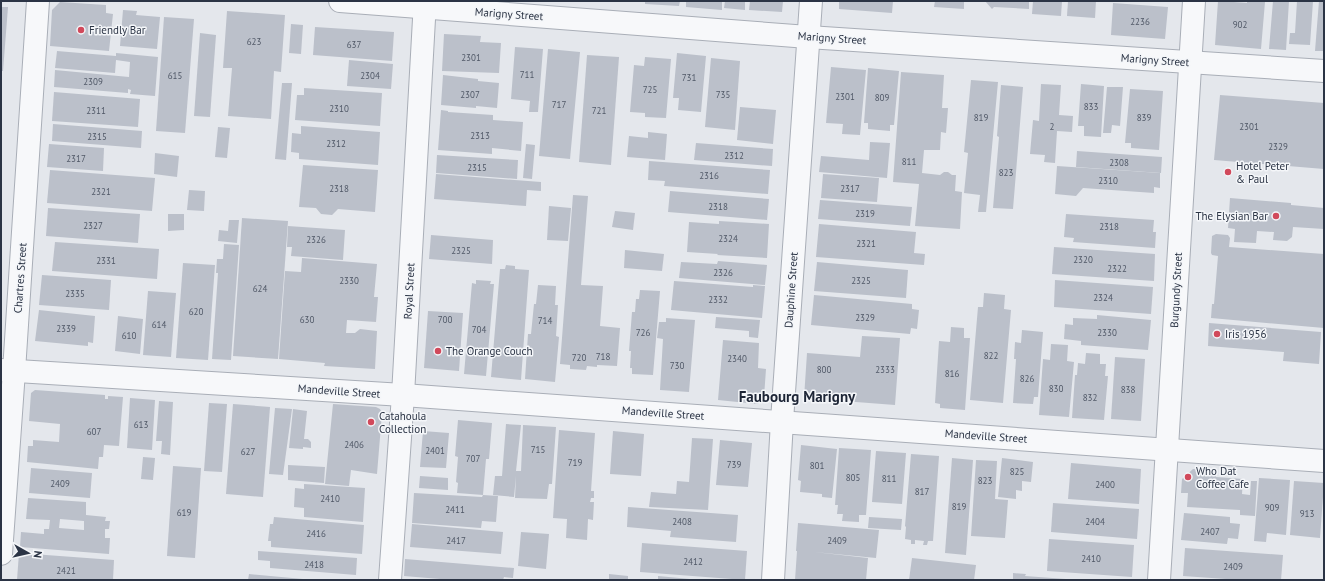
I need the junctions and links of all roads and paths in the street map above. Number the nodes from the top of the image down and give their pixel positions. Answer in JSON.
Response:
{"nodes":[{"id":1,"x":38,"y":1,"type":"edge"},
{"id":2,"x":340,"y":1,"type":"edge"},
{"id":3,"x":811,"y":1,"type":"edge"},
{"id":4,"x":1194,"y":1,"type":"edge"},
{"id":5,"x":425,"y":4,"type":"edge"},
{"id":6,"x":808,"y":37,"type":"junction"},
{"id":7,"x":1190,"y":62,"type":"junction"},
{"id":8,"x":1324,"y":71,"type":"edge"},
{"id":9,"x":8,"y":370,"type":"edge"},
{"id":10,"x":403,"y":395,"type":"junction"},
{"id":11,"x":782,"y":421,"type":"junction"},
{"id":12,"x":1167,"y":450,"type":"junction"},
{"id":13,"x":1324,"y":461,"type":"edge"},
{"id":14,"x":1,"y":554,"type":"edge"},
{"id":15,"x":390,"y":580,"type":"edge"},
{"id":16,"x":773,"y":580,"type":"edge"},
{"id":17,"x":1159,"y":580,"type":"edge"}],
"edges":[{"from":1,"to":9,"type":"street","name":"Chartres Street"},
{"from":2,"to":5,"type":"street","name":"Marigny Street"},
{"from":3,"to":6,"type":"street","name":"Dauphine Street"},
{"from":4,"to":7,"type":"street","name":"Burgundy Street"},
{"from":5,"to":6,"type":"street","name":"Marigny Street"},
{"from":5,"to":10,"type":"street","name":"Royal Street"},
{"from":6,"to":7,"type":"street","name":"Marigny Street"},
{"from":6,"to":11,"type":"street","name":"Dauphine Street"},
{"from":7,"to":8,"type":"street","name":"Marigny Street"},
{"from":7,"to":12,"type":"street","name":"Burgundy Street"},
{"from":9,"to":10,"type":"street","name":"Mandeville Street"},
{"from":9,"to":14,"type":"street","name":"Chartres Street"},
{"from":10,"to":11,"type":"street","name":"Mandeville Street"},
{"from":10,"to":15,"type":"street","name":"Royal Street"},
{"from":11,"to":12,"type":"street","name":"Mandeville Street"},
{"from":11,"to":16,"type":"street","name":"Dauphine Street"},
{"from":12,"to":13,"type":"street","name":"Mandeville Street"},
{"from":12,"to":17,"type":"street","name":"Burgundy Street"}]}
